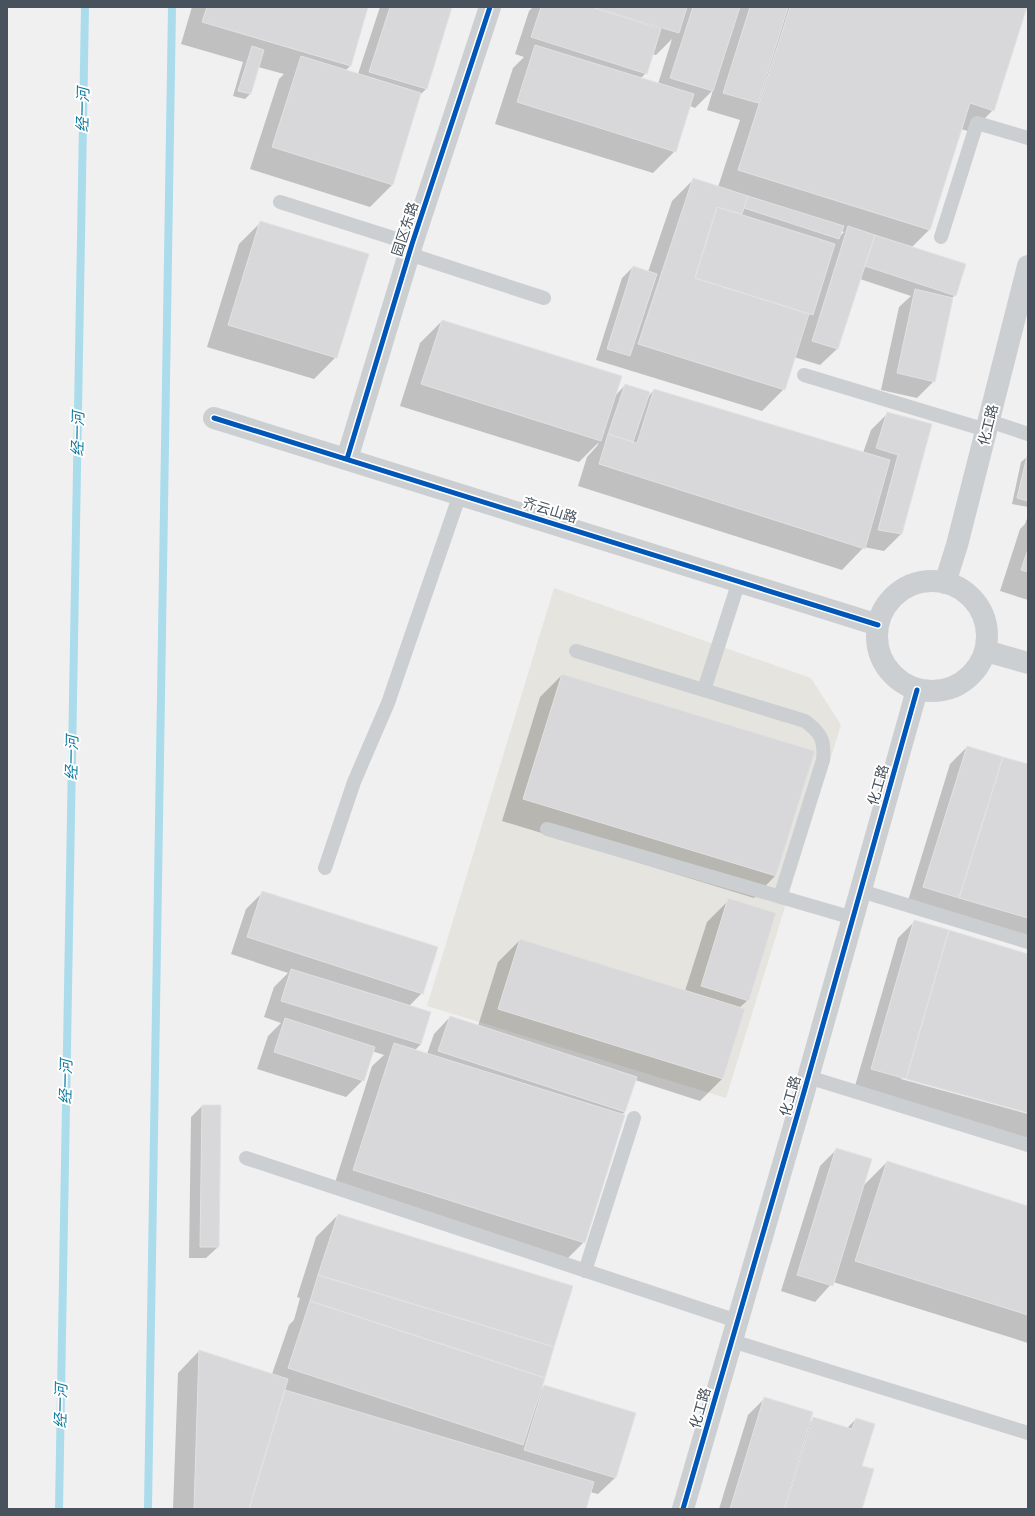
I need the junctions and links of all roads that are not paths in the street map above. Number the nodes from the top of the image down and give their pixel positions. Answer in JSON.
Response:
{"nodes":[{"id":1,"x":490,"y":7,"type":"edge"},
{"id":2,"x":1028,"y":138,"type":"edge"},
{"id":3,"x":280,"y":202,"type":"dead end"},
{"id":4,"x":941,"y":237,"type":"dead end"},
{"id":5,"x":411,"y":249,"type":"junction"},
{"id":6,"x":1028,"y":266,"type":"edge"},
{"id":7,"x":544,"y":298,"type":"dead end"},
{"id":8,"x":804,"y":375,"type":"dead end"},
{"id":9,"x":214,"y":418,"type":"dead end"},
{"id":10,"x":988,"y":425,"type":"junction"},
{"id":11,"x":1028,"y":434,"type":"edge"},
{"id":12,"x":347,"y":459,"type":"junction"},
{"id":13,"x":460,"y":494,"type":"junction"},
{"id":14,"x":739,"y":581,"type":"junction"},
{"id":15,"x":945,"y":583,"type":"junction"},
{"id":16,"x":878,"y":625,"type":"junction"},
{"id":17,"x":576,"y":650,"type":"dead end"},
{"id":18,"x":986,"y":651,"type":"junction"},
{"id":19,"x":1028,"y":663,"type":"edge"},
{"id":20,"x":704,"y":690,"type":"junction"},
{"id":21,"x":917,"y":690,"type":"junction"},
{"id":22,"x":547,"y":829,"type":"dead end"},
{"id":23,"x":325,"y":868,"type":"dead end"},
{"id":24,"x":861,"y":891,"type":"junction"},
{"id":25,"x":780,"y":897,"type":"junction"},
{"id":26,"x":854,"y":918,"type":"junction"},
{"id":27,"x":1028,"y":942,"type":"edge"},
{"id":28,"x":808,"y":1077,"type":"junction"},
{"id":29,"x":634,"y":1118,"type":"dead end"},
{"id":30,"x":1028,"y":1145,"type":"edge"},
{"id":31,"x":246,"y":1158,"type":"dead end"},
{"id":32,"x":585,"y":1271,"type":"junction"},
{"id":33,"x":734,"y":1331,"type":"junction"},
{"id":34,"x":1028,"y":1433,"type":"edge"},
{"id":35,"x":683,"y":1509,"type":"edge"}],
"edges":[{"from":1,"to":5,"type":"street","name":"园区东路"},
{"from":2,"to":4,"type":"lane"},
{"from":3,"to":5,"type":"lane"},
{"from":5,"to":7,"type":"lane"},
{"from":5,"to":12,"type":"street","name":"园区东路"},
{"from":6,"to":10,"type":"street","name":"化工路"},
{"from":8,"to":10,"type":"lane"},
{"from":9,"to":12,"type":"street","name":"齐云山路"},
{"from":10,"to":11,"type":"lane"},
{"from":10,"to":15,"type":"street","name":"化工路"},
{"from":12,"to":13,"type":"street","name":"齐云山路"},
{"from":13,"to":14,"type":"street","name":"齐云山路"},
{"from":13,"to":23,"type":"lane"},
{"from":14,"to":16,"type":"street","name":"齐云山路"},
{"from":14,"to":20,"type":"lane"},
{"from":15,"to":16,"type":"street"},
{"from":15,"to":18,"type":"street"},
{"from":16,"to":21,"type":"street"},
{"from":17,"to":20,"type":"lane"},
{"from":18,"to":19,"type":"street"},
{"from":18,"to":21,"type":"street"},
{"from":20,"to":25,"type":"lane"},
{"from":21,"to":24,"type":"street","name":"化工路"},
{"from":22,"to":25,"type":"lane"},
{"from":24,"to":26,"type":"street","name":"化工路"},
{"from":24,"to":27,"type":"lane"},
{"from":25,"to":26,"type":"lane"},
{"from":26,"to":28,"type":"street","name":"化工路"},
{"from":28,"to":30,"type":"lane"},
{"from":28,"to":33,"type":"street","name":"化工路"},
{"from":29,"to":32,"type":"lane"},
{"from":31,"to":32,"type":"lane"},
{"from":32,"to":33,"type":"lane"},
{"from":33,"to":34,"type":"lane"},
{"from":33,"to":35,"type":"street","name":"化工路"}]}
